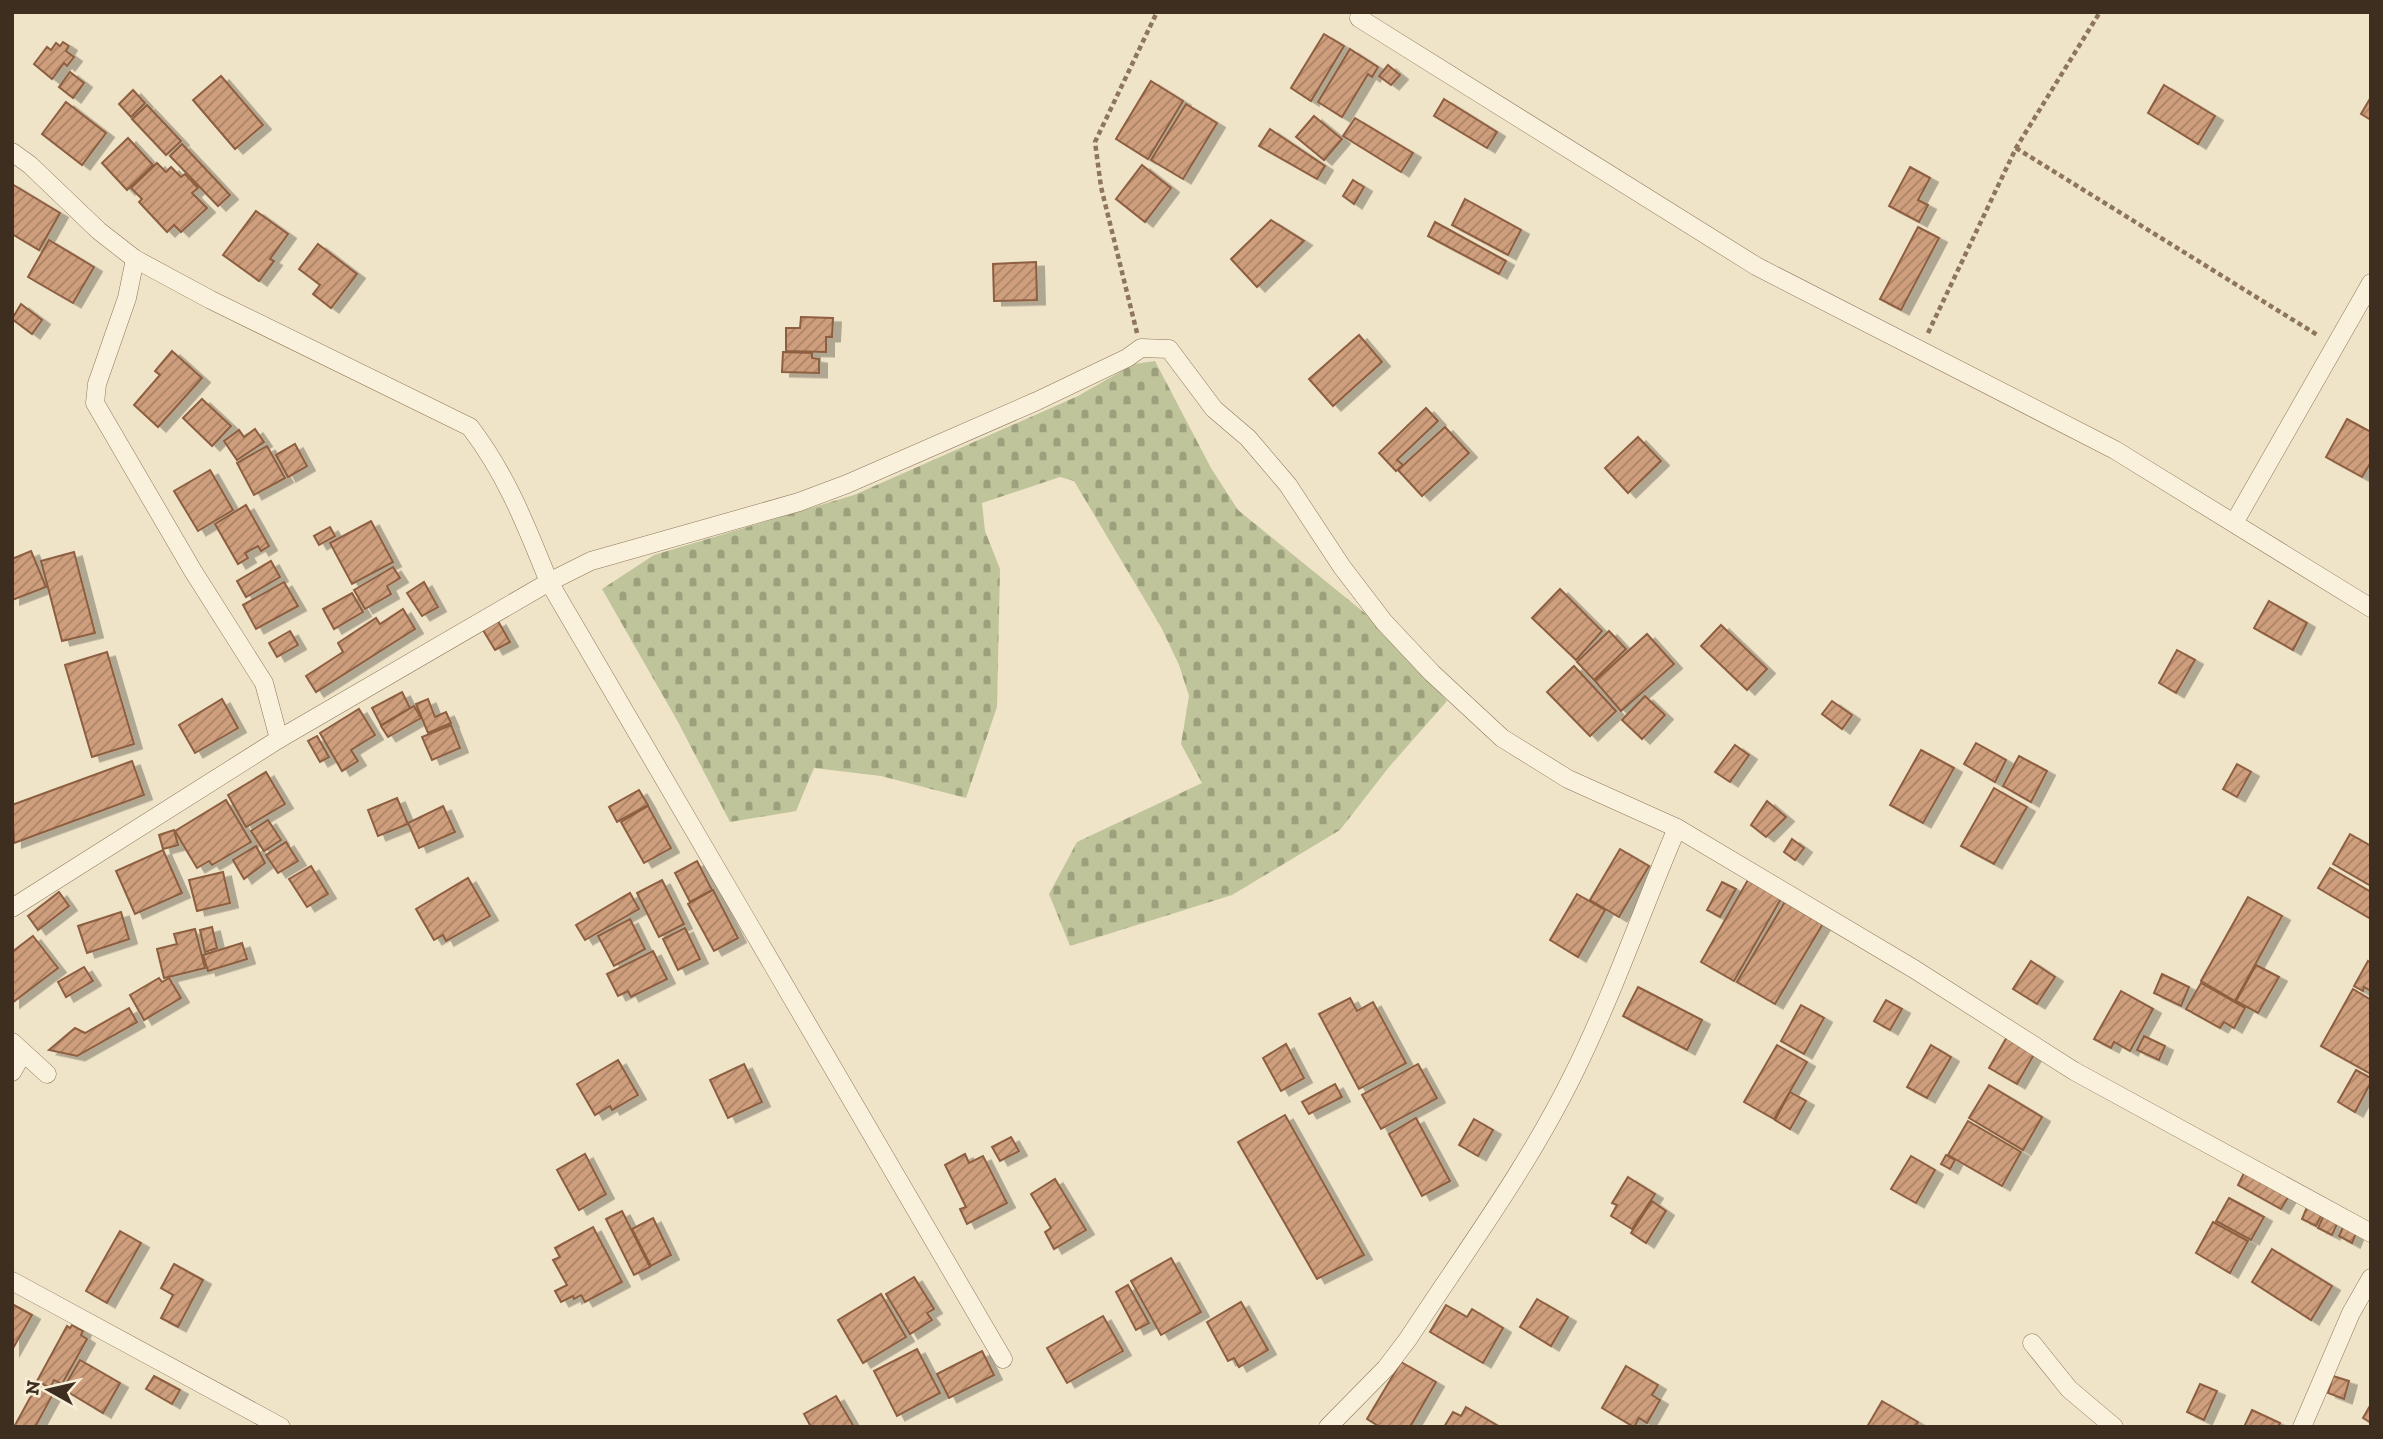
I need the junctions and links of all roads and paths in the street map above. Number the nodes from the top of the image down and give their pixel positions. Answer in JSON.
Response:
{"nodes":[{"id":1,"x":1157,"y":12,"type":"edge"},
{"id":2,"x":2100,"y":12,"type":"edge"},
{"id":3,"x":1359,"y":18,"type":"dead end"},
{"id":4,"x":2016,"y":148,"type":"junction"},
{"id":5,"x":12,"y":152,"type":"edge"},
{"id":6,"x":135,"y":259,"type":"junction"},
{"id":7,"x":2371,"y":283,"type":"edge"},
{"id":8,"x":2335,"y":346,"type":"junction"},
{"id":9,"x":1141,"y":348,"type":"junction"},
{"id":10,"x":1920,"y":350,"type":"junction"},
{"id":11,"x":2234,"y":523,"type":"junction"},
{"id":12,"x":549,"y":582,"type":"junction"},
{"id":13,"x":2371,"y":608,"type":"edge"},
{"id":14,"x":279,"y":739,"type":"junction"},
{"id":15,"x":1677,"y":828,"type":"junction"},
{"id":16,"x":12,"y":908,"type":"edge"},
{"id":17,"x":18,"y":1048,"type":"edge"},
{"id":18,"x":12,"y":1072,"type":"edge"},
{"id":19,"x":47,"y":1074,"type":"dead end"},
{"id":20,"x":2369,"y":1230,"type":"edge"},
{"id":21,"x":2371,"y":1278,"type":"edge"},
{"id":22,"x":12,"y":1281,"type":"edge"},
{"id":23,"x":2032,"y":1343,"type":"dead end"},
{"id":24,"x":1003,"y":1359,"type":"dead end"},
{"id":25,"x":281,"y":1427,"type":"edge"},
{"id":26,"x":1328,"y":1427,"type":"edge"},
{"id":27,"x":2114,"y":1427,"type":"edge"},
{"id":28,"x":2302,"y":1427,"type":"edge"}],
"edges":[{"from":1,"to":9,"type":"path"},
{"from":2,"to":4,"type":"path"},
{"from":3,"to":10,"type":"street"},
{"from":4,"to":8,"type":"path"},
{"from":4,"to":10,"type":"path"},
{"from":5,"to":6,"type":"street"},
{"from":6,"to":12,"type":"street"},
{"from":6,"to":14,"type":"street"},
{"from":7,"to":8,"type":"street"},
{"from":8,"to":11,"type":"street"},
{"from":9,"to":12,"type":"street"},
{"from":9,"to":15,"type":"street"},
{"from":10,"to":11,"type":"street"},
{"from":11,"to":13,"type":"street"},
{"from":12,"to":14,"type":"street"},
{"from":12,"to":24,"type":"street"},
{"from":14,"to":16,"type":"street"},
{"from":15,"to":20,"type":"street"},
{"from":15,"to":26,"type":"street"},
{"from":17,"to":18,"type":"street"},
{"from":17,"to":19,"type":"street"},
{"from":21,"to":28,"type":"street"},
{"from":22,"to":25,"type":"street"},
{"from":23,"to":27,"type":"street"}]}
